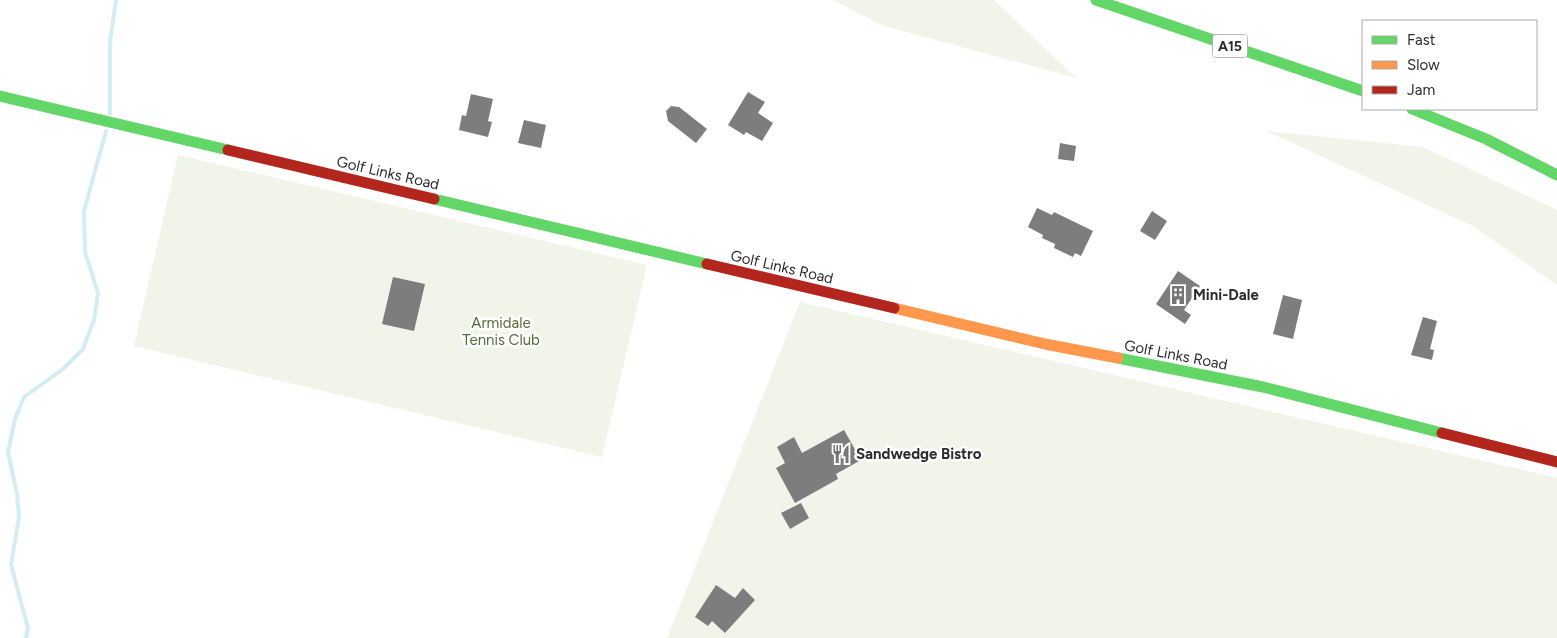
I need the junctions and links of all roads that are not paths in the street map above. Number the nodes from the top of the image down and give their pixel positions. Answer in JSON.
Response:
{"nodes":[{"id":1,"x":1096,"y":0,"type":"edge"},
{"id":2,"x":1362,"y":91,"type":"edge"},
{"id":3,"x":0,"y":96,"type":"edge"},
{"id":4,"x":1415,"y":110,"type":"edge"},
{"id":5,"x":1557,"y":175,"type":"edge"},
{"id":6,"x":1557,"y":462,"type":"edge"}],
"edges":[{"from":1,"to":2,"type":"main road","number":"A15"},
{"from":3,"to":6,"type":"main road","name":"Golf Links Road"},
{"from":4,"to":5,"type":"main road"}]}
